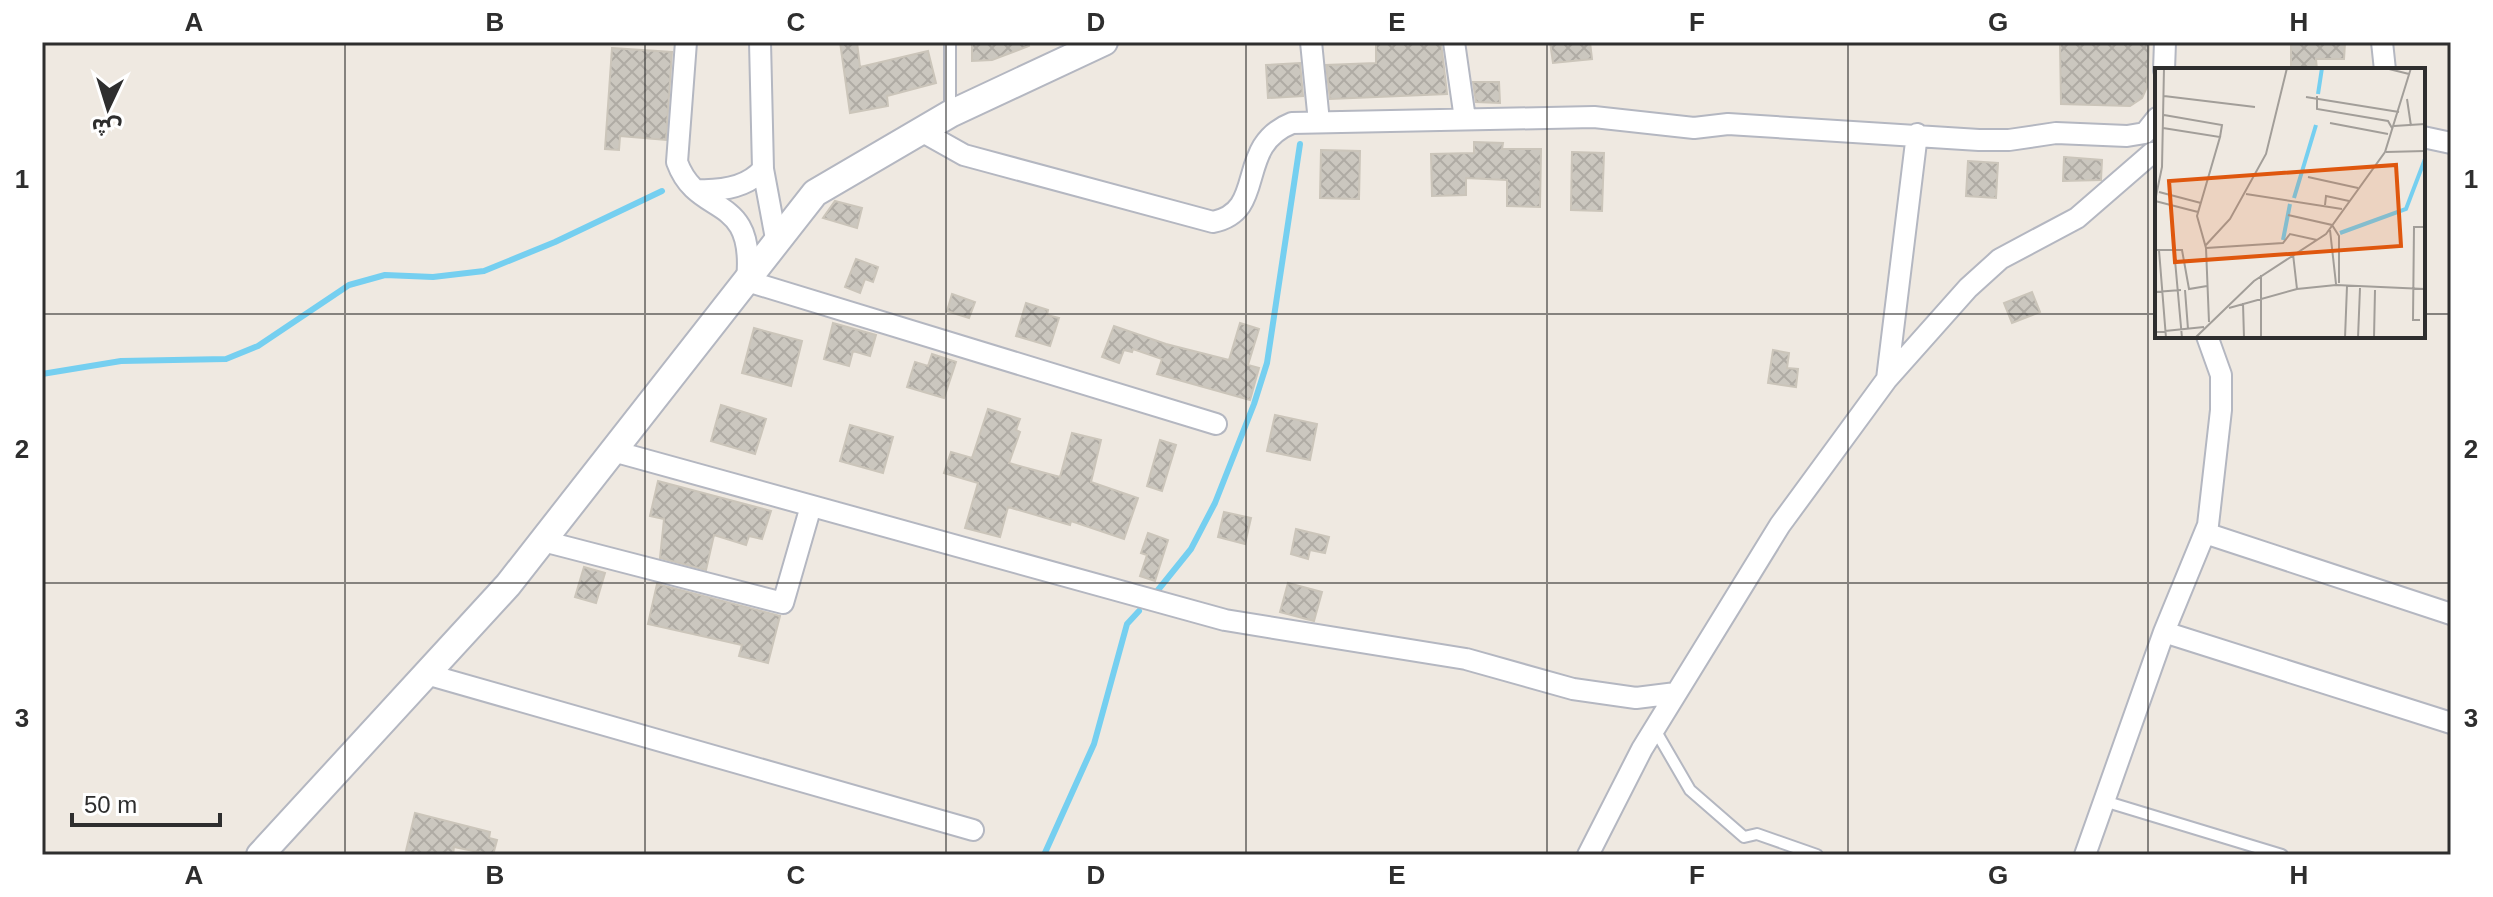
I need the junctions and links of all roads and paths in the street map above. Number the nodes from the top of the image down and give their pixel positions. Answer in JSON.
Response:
{"nodes":[{"id":1,"x":686,"y":42,"type":"edge"},
{"id":2,"x":760,"y":42,"type":"edge"},
{"id":3,"x":950,"y":42,"type":"edge"},
{"id":4,"x":1104,"y":42,"type":"edge"},
{"id":5,"x":1311,"y":42,"type":"edge"},
{"id":6,"x":1454,"y":42,"type":"edge"},
{"id":7,"x":2165,"y":42,"type":"edge"},
{"id":8,"x":2382,"y":42,"type":"edge"},
{"id":9,"x":2164,"y":68,"type":"edge"},
{"id":10,"x":2385,"y":68,"type":"edge"},
{"id":11,"x":950,"y":114,"type":"junction"},
{"id":12,"x":1465,"y":119,"type":"junction"},
{"id":13,"x":1319,"y":122,"type":"junction"},
{"id":14,"x":2151,"y":125,"type":"edge"},
{"id":15,"x":923,"y":132,"type":"junction"},
{"id":16,"x":1917,"y":134,"type":"junction"},
{"id":17,"x":2425,"y":137,"type":"edge"},
{"id":18,"x":2451,"y":143,"type":"edge"},
{"id":19,"x":2155,"y":158,"type":"edge"},
{"id":20,"x":763,"y":169,"type":"junction"},
{"id":21,"x":695,"y":189,"type":"junction"},
{"id":22,"x":777,"y":244,"type":"junction"},
{"id":23,"x":747,"y":281,"type":"junction"},
{"id":24,"x":2208,"y":338,"type":"edge"},
{"id":25,"x":1887,"y":379,"type":"junction"},
{"id":26,"x":1216,"y":424,"type":"dead end"},
{"id":27,"x":613,"y":451,"type":"junction"},
{"id":28,"x":811,"y":506,"type":"junction"},
{"id":29,"x":2205,"y":533,"type":"junction"},
{"id":30,"x":543,"y":541,"type":"junction"},
{"id":31,"x":2451,"y":614,"type":"edge"},
{"id":32,"x":2164,"y":632,"type":"junction"},
{"id":33,"x":426,"y":674,"type":"junction"},
{"id":34,"x":1676,"y":693,"type":"junction"},
{"id":35,"x":2451,"y":723,"type":"edge"},
{"id":36,"x":1654,"y":728,"type":"junction"},
{"id":37,"x":2104,"y":801,"type":"junction"},
{"id":38,"x":973,"y":830,"type":"dead end"},
{"id":39,"x":260,"y":855,"type":"edge"},
{"id":40,"x":1588,"y":855,"type":"edge"},
{"id":41,"x":1817,"y":855,"type":"edge"},
{"id":42,"x":2085,"y":855,"type":"edge"},
{"id":43,"x":2282,"y":855,"type":"edge"}],
"edges":[{"from":1,"to":21,"type":"street"},
{"from":2,"to":20,"type":"street"},
{"from":3,"to":11,"type":"lane"},
{"from":4,"to":11,"type":"street"},
{"from":5,"to":13,"type":"street"},
{"from":6,"to":12,"type":"street"},
{"from":7,"to":9,"type":"street"},
{"from":8,"to":10,"type":"street"},
{"from":11,"to":15,"type":"street"},
{"from":12,"to":13,"type":"street"},
{"from":12,"to":16,"type":"street"},
{"from":13,"to":15,"type":"street"},
{"from":14,"to":16,"type":"street"},
{"from":14,"to":19,"type":"street"},
{"from":15,"to":22,"type":"street"},
{"from":16,"to":25,"type":"street"},
{"from":17,"to":18,"type":"street"},
{"from":19,"to":25,"type":"street"},
{"from":20,"to":21,"type":"street"},
{"from":20,"to":22,"type":"street"},
{"from":21,"to":23,"type":"street"},
{"from":22,"to":23,"type":"street"},
{"from":23,"to":26,"type":"street"},
{"from":23,"to":27,"type":"street"},
{"from":24,"to":29,"type":"street"},
{"from":25,"to":34,"type":"street"},
{"from":27,"to":28,"type":"street"},
{"from":27,"to":30,"type":"street"},
{"from":28,"to":30,"type":"street"},
{"from":28,"to":34,"type":"street"},
{"from":29,"to":31,"type":"street"},
{"from":29,"to":32,"type":"street"},
{"from":30,"to":33,"type":"street"},
{"from":32,"to":35,"type":"street"},
{"from":32,"to":37,"type":"street"},
{"from":33,"to":38,"type":"street"},
{"from":33,"to":39,"type":"street"},
{"from":34,"to":36,"type":"street"},
{"from":36,"to":40,"type":"street"},
{"from":36,"to":41,"type":"lane"},
{"from":37,"to":42,"type":"street"},
{"from":37,"to":43,"type":"lane"}]}
